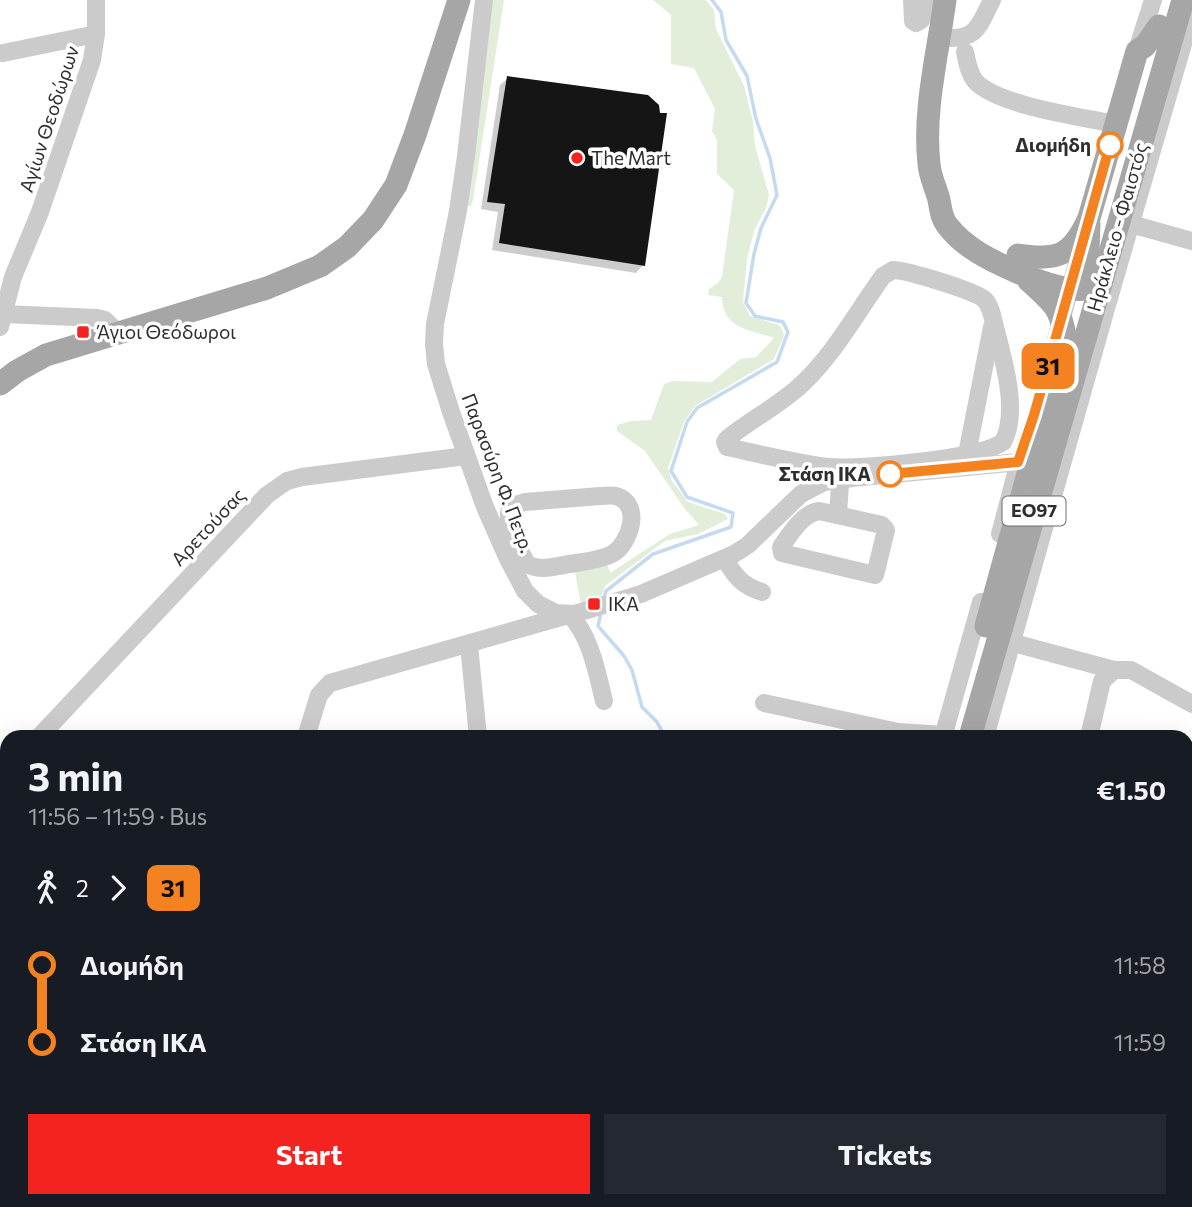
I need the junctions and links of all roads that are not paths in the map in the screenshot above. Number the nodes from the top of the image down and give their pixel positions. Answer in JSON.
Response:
{"nodes":[{"id":1,"x":96,"y":0,"type":"edge"},
{"id":2,"x":459,"y":0,"type":"edge"},
{"id":3,"x":484,"y":0,"type":"edge"},
{"id":4,"x":912,"y":0,"type":"edge"},
{"id":5,"x":930,"y":0,"type":"edge"},
{"id":6,"x":945,"y":0,"type":"edge"},
{"id":7,"x":992,"y":0,"type":"edge"},
{"id":8,"x":1153,"y":0,"type":"edge"},
{"id":9,"x":1167,"y":0,"type":"edge"},
{"id":10,"x":1183,"y":0,"type":"edge"},
{"id":11,"x":1192,"y":13,"type":"edge"},
{"id":12,"x":1159,"y":26,"type":"junction"},
{"id":13,"x":96,"y":34,"type":"junction"},
{"id":14,"x":940,"y":37,"type":"junction"},
{"id":15,"x":1137,"y":51,"type":"junction"},
{"id":16,"x":965,"y":52,"type":"dead end"},
{"id":17,"x":3,"y":53,"type":"dead end"},
{"id":18,"x":1116,"y":124,"type":"junction"},
{"id":19,"x":1089,"y":218,"type":"junction"},
{"id":20,"x":1128,"y":233,"type":"junction"},
{"id":21,"x":1192,"y":241,"type":"edge"},
{"id":22,"x":1020,"y":265,"type":"junction"},
{"id":23,"x":1086,"y":281,"type":"junction"},
{"id":24,"x":4,"y":293,"type":"edge"},
{"id":25,"x":1092,"y":313,"type":"junction"},
{"id":26,"x":1062,"y":317,"type":"junction"},
{"id":27,"x":2,"y":320,"type":"edge"},
{"id":28,"x":993,"y":322,"type":"junction"},
{"id":29,"x":117,"y":332,"type":"junction"},
{"id":30,"x":1067,"y":348,"type":"junction"},
{"id":31,"x":1093,"y":354,"type":"junction"},
{"id":32,"x":0,"y":384,"type":"edge"},
{"id":33,"x":967,"y":454,"type":"junction"},
{"id":34,"x":466,"y":457,"type":"junction"},
{"id":35,"x":1018,"y":462,"type":"junction"},
{"id":36,"x":832,"y":473,"type":"junction"},
{"id":37,"x":838,"y":515,"type":"junction"},
{"id":38,"x":1012,"y":532,"type":"junction"},
{"id":39,"x":503,"y":539,"type":"junction"},
{"id":40,"x":724,"y":559,"type":"junction"},
{"id":41,"x":993,"y":559,"type":"junction"},
{"id":42,"x":762,"y":592,"type":"dead end"},
{"id":43,"x":572,"y":614,"type":"junction"},
{"id":44,"x":469,"y":645,"type":"junction"},
{"id":45,"x":1008,"y":649,"type":"junction"},
{"id":46,"x":1114,"y":670,"type":"junction"},
{"id":47,"x":982,"y":694,"type":"junction"},
{"id":48,"x":604,"y":701,"type":"dead end"},
{"id":49,"x":765,"y":703,"type":"dead end"},
{"id":50,"x":1192,"y":704,"type":"edge"},
{"id":51,"x":46,"y":730,"type":"edge"},
{"id":52,"x":308,"y":730,"type":"edge"},
{"id":53,"x":477,"y":730,"type":"edge"},
{"id":54,"x":889,"y":730,"type":"edge"},
{"id":55,"x":950,"y":730,"type":"edge"},
{"id":56,"x":950,"y":730,"type":"edge"},
{"id":57,"x":972,"y":730,"type":"edge"},
{"id":58,"x":987,"y":730,"type":"edge"},
{"id":59,"x":1091,"y":730,"type":"edge"}],
"edges":[{"from":1,"to":13,"type":"street","name":"Αγίων Θεοδώρων"},
{"from":2,"to":29,"type":"main road"},
{"from":3,"to":34,"type":"street","name":"Παρασύρη Φ. Πετρ."},
{"from":4,"to":5,"type":"street"},
{"from":6,"to":14,"type":"main road"},
{"from":7,"to":14,"type":"street"},
{"from":8,"to":15,"type":"street"},
{"from":9,"to":12,"type":"main road","name":"Ηράκλειο - Φαιστός","number":"ΕΟ97"},
{"from":10,"to":23,"type":"main road","name":"Ηράκλειο - Φαιστός","number":"ΕΟ97"},
{"from":11,"to":20,"type":"street"},
{"from":12,"to":15,"type":"main road"},
{"from":12,"to":23,"type":"main road","name":"Ηράκλειο - Φαιστός","number":"ΕΟ97"},
{"from":13,"to":17,"type":"street"},
{"from":13,"to":24,"type":"street","name":"Αγίων Θεοδώρων"},
{"from":14,"to":22,"type":"main road"},
{"from":15,"to":18,"type":"main road"},
{"from":16,"to":18,"type":"street"},
{"from":18,"to":19,"type":"main road"},
{"from":19,"to":22,"type":"main road"},
{"from":19,"to":23,"type":"main road"},
{"from":20,"to":21,"type":"street"},
{"from":20,"to":23,"type":"main road"},
{"from":20,"to":31,"type":"street"},
{"from":22,"to":23,"type":"main road"},
{"from":22,"to":26,"type":"main road"},
{"from":23,"to":25,"type":"main road","name":"Ηράκλειο - Φαιστός","number":"ΕΟ97"},
{"from":23,"to":26,"type":"main road"},
{"from":23,"to":30,"type":"main road","name":"Ηράκλειο - Φαιστός","number":"ΕΟ97"},
{"from":24,"to":27,"type":"street","name":"Αγίων Θεοδώρων"},
{"from":25,"to":31,"type":"main road"},
{"from":25,"to":47,"type":"main road","name":"Ηράκλειο - Φαιστός","number":"ΕΟ97"},
{"from":26,"to":30,"type":"main road"},
{"from":26,"to":35,"type":"street"},
{"from":27,"to":29,"type":"street"},
{"from":28,"to":33,"type":"street"},
{"from":28,"to":33,"type":"street"},
{"from":28,"to":36,"type":"street"},
{"from":29,"to":32,"type":"main road"},
{"from":30,"to":38,"type":"main road","name":"Ηράκλειο - Φαιστός","number":"ΕΟ97"},
{"from":31,"to":45,"type":"street"},
{"from":33,"to":36,"type":"street"},
{"from":34,"to":39,"type":"street","name":"Παρασύρη Φ. Πετρ."},
{"from":34,"to":51,"type":"street","name":"Αρετούσας"},
{"from":35,"to":36,"type":"street"},
{"from":35,"to":41,"type":"street"},
{"from":36,"to":37,"type":"street"},
{"from":36,"to":40,"type":"street"},
{"from":37,"to":37,"type":"street"},
{"from":38,"to":41,"type":"main road"},
{"from":38,"to":55,"type":"main road","name":"Ηράκλειο - Φαιστός","number":"ΕΟ97"},
{"from":39,"to":39,"type":"street"},
{"from":39,"to":43,"type":"street","name":"Παρασύρη Φ. Πετρ."},
{"from":40,"to":42,"type":"street"},
{"from":40,"to":43,"type":"street"},
{"from":41,"to":56,"type":"street"},
{"from":43,"to":44,"type":"street"},
{"from":43,"to":48,"type":"street"},
{"from":44,"to":52,"type":"street"},
{"from":44,"to":53,"type":"street"},
{"from":45,"to":46,"type":"street"},
{"from":45,"to":47,"type":"main road"},
{"from":45,"to":58,"type":"street"},
{"from":46,"to":50,"type":"street"},
{"from":46,"to":59,"type":"street"},
{"from":47,"to":57,"type":"main road","name":"Ηράκλειο - Φαιστός","number":"ΕΟ97"},
{"from":49,"to":54,"type":"street"}]}
